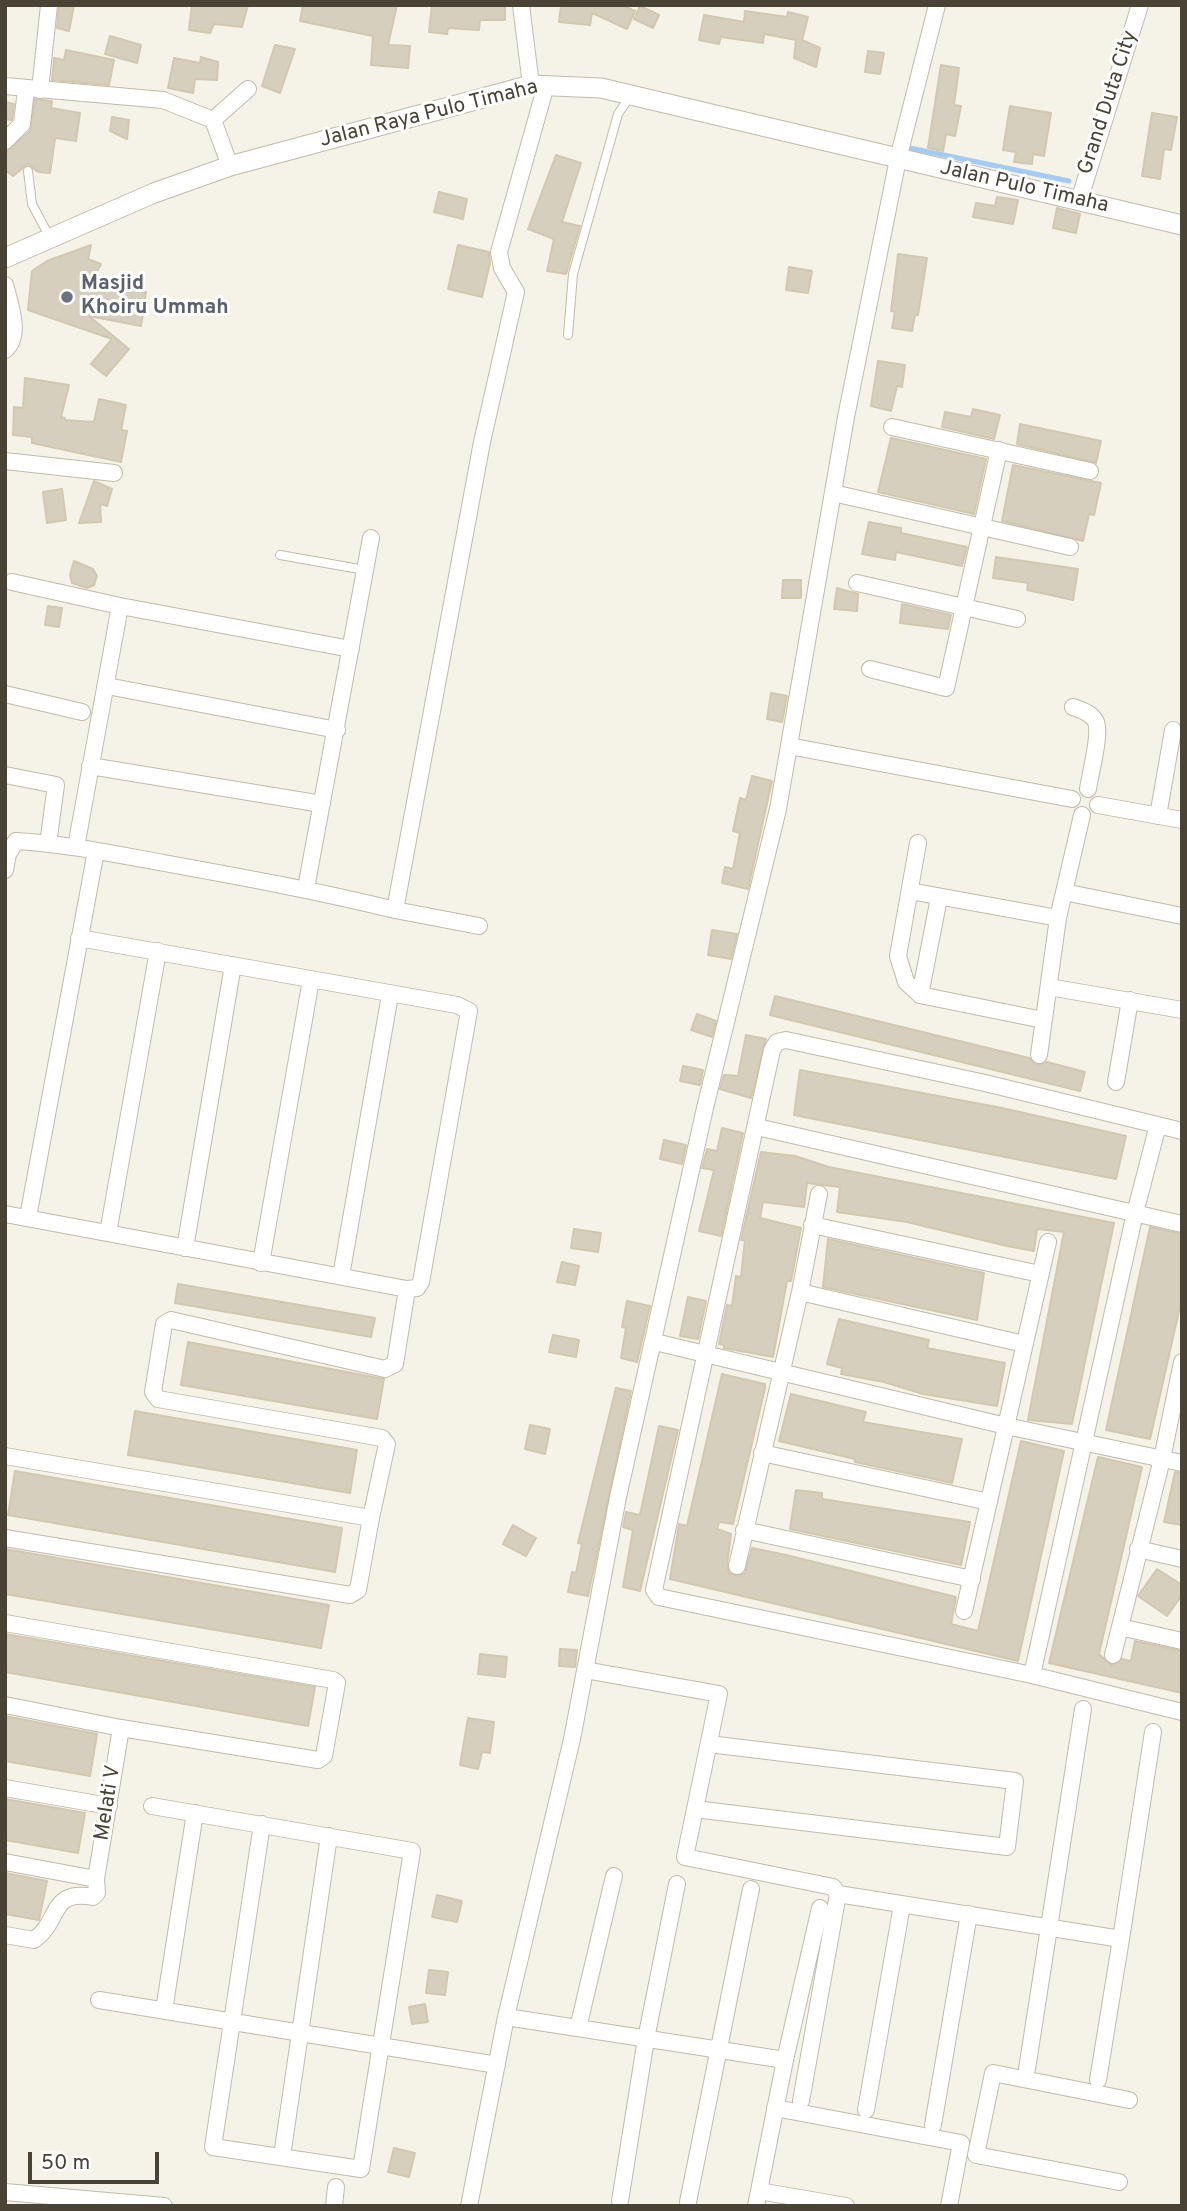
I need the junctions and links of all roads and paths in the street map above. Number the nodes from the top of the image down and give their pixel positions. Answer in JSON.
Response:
{"nodes":[{"id":1,"x":49,"y":5,"type":"edge"},
{"id":2,"x":521,"y":5,"type":"edge"},
{"id":3,"x":937,"y":5,"type":"edge"},
{"id":4,"x":1140,"y":5,"type":"edge"},
{"id":5,"x":535,"y":80,"type":"junction"},
{"id":6,"x":5,"y":86,"type":"edge"},
{"id":7,"x":248,"y":89,"type":"dead end"},
{"id":8,"x":33,"y":90,"type":"junction"},
{"id":9,"x":631,"y":95,"type":"junction"},
{"id":10,"x":217,"y":126,"type":"junction"},
{"id":11,"x":5,"y":141,"type":"edge"},
{"id":12,"x":866,"y":151,"type":"joint"},
{"id":13,"x":898,"y":159,"type":"junction"},
{"id":14,"x":229,"y":161,"type":"junction"},
{"id":15,"x":28,"y":171,"type":"dead end"},
{"id":16,"x":1079,"y":201,"type":"junction"},
{"id":17,"x":1182,"y":225,"type":"edge"},
{"id":18,"x":46,"y":233,"type":"junction"},
{"id":19,"x":5,"y":258,"type":"edge"},
{"id":20,"x":5,"y":285,"type":"edge"},
{"id":21,"x":568,"y":335,"type":"dead end"},
{"id":22,"x":5,"y":350,"type":"edge"},
{"id":23,"x":892,"y":427,"type":"dead end"},
{"id":24,"x":999,"y":450,"type":"junction"},
{"id":25,"x":5,"y":461,"type":"edge"},
{"id":26,"x":1090,"y":471,"type":"dead end"},
{"id":27,"x":114,"y":473,"type":"dead end"},
{"id":28,"x":833,"y":493,"type":"junction"},
{"id":29,"x":983,"y":525,"type":"junction"},
{"id":30,"x":370,"y":538,"type":"dead end"},
{"id":31,"x":1070,"y":547,"type":"dead end"},
{"id":32,"x":280,"y":555,"type":"dead end"},
{"id":33,"x":365,"y":570,"type":"junction"},
{"id":34,"x":12,"y":582,"type":"dead end"},
{"id":35,"x":857,"y":583,"type":"dead end"},
{"id":36,"x":120,"y":606,"type":"junction"},
{"id":37,"x":962,"y":607,"type":"junction"},
{"id":38,"x":1017,"y":619,"type":"dead end"},
{"id":39,"x":351,"y":649,"type":"junction"},
{"id":40,"x":870,"y":669,"type":"dead end"},
{"id":41,"x":107,"y":686,"type":"junction"},
{"id":42,"x":5,"y":694,"type":"edge"},
{"id":43,"x":1073,"y":707,"type":"dead end"},
{"id":44,"x":82,"y":712,"type":"dead end"},
{"id":45,"x":337,"y":730,"type":"junction"},
{"id":46,"x":1173,"y":730,"type":"dead end"},
{"id":47,"x":789,"y":746,"type":"junction"},
{"id":48,"x":90,"y":766,"type":"junction"},
{"id":49,"x":5,"y":775,"type":"edge"},
{"id":50,"x":1087,"y":789,"type":"junction"},
{"id":51,"x":1072,"y":799,"type":"junction"},
{"id":52,"x":322,"y":804,"type":"junction"},
{"id":53,"x":1098,"y":805,"type":"junction"},
{"id":54,"x":1082,"y":815,"type":"junction"},
{"id":55,"x":1158,"y":816,"type":"junction"},
{"id":56,"x":1182,"y":820,"type":"edge"},
{"id":57,"x":918,"y":843,"type":"dead end"},
{"id":58,"x":48,"y":844,"type":"junction"},
{"id":59,"x":76,"y":846,"type":"junction"},
{"id":60,"x":96,"y":851,"type":"junction"},
{"id":61,"x":5,"y":870,"type":"edge"},
{"id":62,"x":306,"y":888,"type":"junction"},
{"id":63,"x":910,"y":891,"type":"junction"},
{"id":64,"x":1064,"y":892,"type":"junction"},
{"id":65,"x":939,"y":898,"type":"junction"},
{"id":66,"x":395,"y":910,"type":"junction"},
{"id":67,"x":1182,"y":916,"type":"edge"},
{"id":68,"x":1058,"y":918,"type":"junction"},
{"id":69,"x":479,"y":926,"type":"dead end"},
{"id":70,"x":79,"y":937,"type":"junction"},
{"id":71,"x":158,"y":951,"type":"junction"},
{"id":72,"x":233,"y":965,"type":"junction"},
{"id":73,"x":311,"y":980,"type":"junction"},
{"id":74,"x":1049,"y":987,"type":"junction"},
{"id":75,"x":390,"y":995,"type":"junction"},
{"id":76,"x":920,"y":995,"type":"junction"},
{"id":77,"x":1130,"y":1000,"type":"junction"},
{"id":78,"x":1182,"y":1010,"type":"edge"},
{"id":79,"x":1043,"y":1020,"type":"junction"},
{"id":80,"x":1039,"y":1055,"type":"dead end"},
{"id":81,"x":1116,"y":1082,"type":"dead end"},
{"id":82,"x":1158,"y":1125,"type":"junction"},
{"id":83,"x":757,"y":1127,"type":"junction"},
{"id":84,"x":1182,"y":1130,"type":"edge"},
{"id":85,"x":819,"y":1194,"type":"dead end"},
{"id":86,"x":1135,"y":1213,"type":"junction"},
{"id":87,"x":5,"y":1214,"type":"edge"},
{"id":88,"x":28,"y":1217,"type":"junction"},
{"id":89,"x":1182,"y":1224,"type":"edge"},
{"id":90,"x":812,"y":1225,"type":"junction"},
{"id":91,"x":108,"y":1233,"type":"junction"},
{"id":92,"x":1048,"y":1242,"type":"dead end"},
{"id":93,"x":185,"y":1248,"type":"junction"},
{"id":94,"x":261,"y":1263,"type":"junction"},
{"id":95,"x":1040,"y":1274,"type":"junction"},
{"id":96,"x":341,"y":1276,"type":"junction"},
{"id":97,"x":407,"y":1289,"type":"junction"},
{"id":98,"x":800,"y":1292,"type":"junction"},
{"id":99,"x":655,"y":1342,"type":"junction"},
{"id":100,"x":1024,"y":1344,"type":"junction"},
{"id":101,"x":704,"y":1353,"type":"junction"},
{"id":102,"x":1182,"y":1363,"type":"edge"},
{"id":103,"x":782,"y":1370,"type":"junction"},
{"id":104,"x":1179,"y":1389,"type":"edge"},
{"id":105,"x":1006,"y":1426,"type":"junction"},
{"id":106,"x":1086,"y":1442,"type":"junction"},
{"id":107,"x":762,"y":1453,"type":"junction"},
{"id":108,"x":5,"y":1457,"type":"edge"},
{"id":109,"x":1162,"y":1459,"type":"junction"},
{"id":110,"x":1182,"y":1463,"type":"edge"},
{"id":111,"x":989,"y":1502,"type":"junction"},
{"id":112,"x":371,"y":1518,"type":"junction"},
{"id":113,"x":744,"y":1530,"type":"junction"},
{"id":114,"x":5,"y":1538,"type":"edge"},
{"id":115,"x":1138,"y":1549,"type":"junction"},
{"id":116,"x":1182,"y":1559,"type":"edge"},
{"id":117,"x":737,"y":1566,"type":"dead end"},
{"id":118,"x":972,"y":1579,"type":"junction"},
{"id":119,"x":964,"y":1611,"type":"dead end"},
{"id":120,"x":5,"y":1623,"type":"edge"},
{"id":121,"x":1120,"y":1627,"type":"junction"},
{"id":122,"x":1182,"y":1641,"type":"edge"},
{"id":123,"x":1114,"y":1656,"type":"dead end"},
{"id":124,"x":585,"y":1670,"type":"junction"},
{"id":125,"x":1032,"y":1675,"type":"junction"},
{"id":126,"x":5,"y":1704,"type":"edge"},
{"id":127,"x":1083,"y":1709,"type":"dead end"},
{"id":128,"x":1182,"y":1712,"type":"edge"},
{"id":129,"x":121,"y":1728,"type":"junction"},
{"id":130,"x":1153,"y":1732,"type":"dead end"},
{"id":131,"x":709,"y":1744,"type":"junction"},
{"id":132,"x":5,"y":1788,"type":"edge"},
{"id":133,"x":152,"y":1805,"type":"dead end"},
{"id":134,"x":109,"y":1806,"type":"junction"},
{"id":135,"x":695,"y":1808,"type":"junction"},
{"id":136,"x":195,"y":1813,"type":"junction"},
{"id":137,"x":262,"y":1824,"type":"junction"},
{"id":138,"x":328,"y":1836,"type":"junction"},
{"id":139,"x":5,"y":1862,"type":"edge"},
{"id":140,"x":614,"y":1876,"type":"dead end"},
{"id":141,"x":96,"y":1879,"type":"junction"},
{"id":142,"x":677,"y":1884,"type":"dead end"},
{"id":143,"x":751,"y":1889,"type":"dead end"},
{"id":144,"x":838,"y":1894,"type":"junction"},
{"id":145,"x":902,"y":1905,"type":"junction"},
{"id":146,"x":820,"y":1908,"type":"dead end"},
{"id":147,"x":969,"y":1914,"type":"junction"},
{"id":148,"x":1050,"y":1927,"type":"junction"},
{"id":149,"x":5,"y":1935,"type":"edge"},
{"id":150,"x":1121,"y":1939,"type":"junction"},
{"id":151,"x":99,"y":2000,"type":"dead end"},
{"id":152,"x":164,"y":2010,"type":"junction"},
{"id":153,"x":506,"y":2017,"type":"junction"},
{"id":154,"x":232,"y":2020,"type":"junction"},
{"id":155,"x":578,"y":2028,"type":"junction"},
{"id":156,"x":300,"y":2031,"type":"junction"},
{"id":157,"x":646,"y":2039,"type":"junction"},
{"id":158,"x":380,"y":2044,"type":"junction"},
{"id":159,"x":718,"y":2050,"type":"junction"},
{"id":160,"x":785,"y":2060,"type":"junction"},
{"id":161,"x":497,"y":2065,"type":"junction"},
{"id":162,"x":1027,"y":2069,"type":"dead end"},
{"id":163,"x":1098,"y":2080,"type":"dead end"},
{"id":164,"x":1129,"y":2100,"type":"dead end"},
{"id":165,"x":801,"y":2101,"type":"dead end"},
{"id":166,"x":775,"y":2108,"type":"junction"},
{"id":167,"x":866,"y":2110,"type":"dead end"},
{"id":168,"x":933,"y":2125,"type":"dead end"},
{"id":169,"x":961,"y":2143,"type":"junction"},
{"id":170,"x":976,"y":2155,"type":"junction"},
{"id":171,"x":282,"y":2156,"type":"junction"},
{"id":172,"x":1119,"y":2182,"type":"dead end"},
{"id":173,"x":336,"y":2187,"type":"dead end"},
{"id":174,"x":5,"y":2192,"type":"edge"},
{"id":175,"x":758,"y":2198,"type":"edge"},
{"id":176,"x":620,"y":2201,"type":"dead end"},
{"id":177,"x":688,"y":2202,"type":"dead end"},
{"id":178,"x":164,"y":2206,"type":"edge"},
{"id":179,"x":334,"y":2206,"type":"edge"},
{"id":180,"x":469,"y":2206,"type":"edge"},
{"id":181,"x":846,"y":2206,"type":"edge"},
{"id":182,"x":949,"y":2206,"type":"edge"}],
"edges":[{"from":1,"to":8,"type":"street"},
{"from":2,"to":5,"type":"street"},
{"from":3,"to":13,"type":"street"},
{"from":4,"to":16,"type":"street","name":"Grand Duta City"},
{"from":5,"to":9,"type":"street","name":"Jalan Raya Pulo Timaha"},
{"from":5,"to":14,"type":"street","name":"Jalan Raya Pulo Timaha"},
{"from":5,"to":66,"type":"street"},
{"from":6,"to":8,"type":"street"},
{"from":7,"to":10,"type":"street"},
{"from":8,"to":10,"type":"street"},
{"from":8,"to":11,"type":"street"},
{"from":9,"to":12,"type":"street","name":"Jalan Raya Pulo Timaha"},
{"from":9,"to":21,"type":"lane"},
{"from":10,"to":14,"type":"street"},
{"from":12,"to":13,"type":"street","name":"Jalan Pulo Timaha"},
{"from":13,"to":16,"type":"street","name":"Jalan Pulo Timaha"},
{"from":13,"to":28,"type":"street"},
{"from":14,"to":18,"type":"street","name":"Jalan Raya Pulo Timaha"},
{"from":15,"to":18,"type":"lane"},
{"from":16,"to":17,"type":"street","name":"Jalan Pulo Timaha"},
{"from":18,"to":19,"type":"street","name":"Jalan Raya Pulo Timaha"},
{"from":20,"to":22,"type":"street"},
{"from":23,"to":24,"type":"street"},
{"from":24,"to":26,"type":"street"},
{"from":24,"to":29,"type":"street"},
{"from":25,"to":27,"type":"street"},
{"from":28,"to":29,"type":"street"},
{"from":28,"to":47,"type":"street"},
{"from":29,"to":31,"type":"street"},
{"from":29,"to":37,"type":"street"},
{"from":30,"to":33,"type":"street"},
{"from":32,"to":33,"type":"lane"},
{"from":33,"to":39,"type":"street"},
{"from":34,"to":36,"type":"street"},
{"from":35,"to":37,"type":"street"},
{"from":36,"to":39,"type":"street"},
{"from":36,"to":41,"type":"street"},
{"from":37,"to":38,"type":"street"},
{"from":37,"to":40,"type":"street"},
{"from":39,"to":45,"type":"street"},
{"from":41,"to":45,"type":"street"},
{"from":41,"to":48,"type":"street"},
{"from":42,"to":44,"type":"street"},
{"from":43,"to":50,"type":"street"},
{"from":45,"to":52,"type":"street"},
{"from":46,"to":55,"type":"street"},
{"from":47,"to":51,"type":"street"},
{"from":47,"to":99,"type":"street"},
{"from":48,"to":52,"type":"street"},
{"from":48,"to":59,"type":"street"},
{"from":49,"to":58,"type":"street"},
{"from":50,"to":51,"type":"street"},
{"from":50,"to":53,"type":"street"},
{"from":51,"to":54,"type":"street"},
{"from":52,"to":62,"type":"street"},
{"from":53,"to":54,"type":"street"},
{"from":53,"to":55,"type":"street"},
{"from":54,"to":64,"type":"street"},
{"from":55,"to":56,"type":"street"},
{"from":57,"to":63,"type":"street"},
{"from":58,"to":59,"type":"street"},
{"from":58,"to":61,"type":"street"},
{"from":59,"to":60,"type":"street"},
{"from":60,"to":62,"type":"street"},
{"from":60,"to":70,"type":"street"},
{"from":62,"to":66,"type":"street"},
{"from":63,"to":65,"type":"street"},
{"from":63,"to":76,"type":"street"},
{"from":64,"to":67,"type":"street"},
{"from":64,"to":68,"type":"street"},
{"from":65,"to":68,"type":"street"},
{"from":65,"to":76,"type":"street"},
{"from":66,"to":69,"type":"street"},
{"from":68,"to":74,"type":"street"},
{"from":70,"to":71,"type":"street"},
{"from":70,"to":88,"type":"street"},
{"from":71,"to":72,"type":"street"},
{"from":71,"to":91,"type":"street"},
{"from":72,"to":73,"type":"street"},
{"from":72,"to":93,"type":"street"},
{"from":73,"to":75,"type":"street"},
{"from":73,"to":94,"type":"street"},
{"from":74,"to":77,"type":"street"},
{"from":74,"to":79,"type":"street"},
{"from":75,"to":96,"type":"street"},
{"from":75,"to":97,"type":"street"},
{"from":76,"to":79,"type":"street"},
{"from":77,"to":78,"type":"street"},
{"from":77,"to":81,"type":"street"},
{"from":79,"to":80,"type":"street"},
{"from":82,"to":83,"type":"street"},
{"from":82,"to":84,"type":"street"},
{"from":82,"to":86,"type":"street"},
{"from":83,"to":86,"type":"street"},
{"from":83,"to":101,"type":"street"},
{"from":85,"to":90,"type":"street"},
{"from":86,"to":89,"type":"street"},
{"from":86,"to":106,"type":"street"},
{"from":87,"to":88,"type":"street"},
{"from":88,"to":91,"type":"street"},
{"from":90,"to":95,"type":"street"},
{"from":90,"to":98,"type":"street"},
{"from":91,"to":93,"type":"street"},
{"from":92,"to":95,"type":"street"},
{"from":93,"to":94,"type":"street"},
{"from":94,"to":96,"type":"street"},
{"from":95,"to":100,"type":"street"},
{"from":96,"to":97,"type":"street"},
{"from":97,"to":112,"type":"street"},
{"from":98,"to":100,"type":"street"},
{"from":98,"to":103,"type":"street"},
{"from":99,"to":101,"type":"street"},
{"from":99,"to":124,"type":"street"},
{"from":100,"to":105,"type":"street"},
{"from":101,"to":103,"type":"street"},
{"from":101,"to":125,"type":"street"},
{"from":102,"to":104,"type":"street"},
{"from":103,"to":105,"type":"street"},
{"from":103,"to":107,"type":"street"},
{"from":104,"to":109,"type":"street"},
{"from":105,"to":106,"type":"street"},
{"from":105,"to":111,"type":"street"},
{"from":106,"to":109,"type":"street"},
{"from":106,"to":125,"type":"street"},
{"from":107,"to":111,"type":"street"},
{"from":107,"to":113,"type":"street"},
{"from":108,"to":112,"type":"street"},
{"from":109,"to":110,"type":"street"},
{"from":109,"to":115,"type":"street"},
{"from":111,"to":118,"type":"street"},
{"from":112,"to":114,"type":"street"},
{"from":113,"to":117,"type":"street"},
{"from":113,"to":118,"type":"street"},
{"from":115,"to":116,"type":"street"},
{"from":115,"to":121,"type":"street"},
{"from":118,"to":119,"type":"street"},
{"from":120,"to":129,"type":"street"},
{"from":121,"to":122,"type":"street"},
{"from":121,"to":123,"type":"street"},
{"from":124,"to":131,"type":"street"},
{"from":124,"to":153,"type":"street"},
{"from":125,"to":128,"type":"street"},
{"from":126,"to":129,"type":"street"},
{"from":127,"to":148,"type":"street"},
{"from":129,"to":134,"type":"street","name":"Melati V"},
{"from":130,"to":150,"type":"street"},
{"from":131,"to":135,"type":"street"},
{"from":131,"to":135,"type":"street"},
{"from":132,"to":134,"type":"street"},
{"from":133,"to":136,"type":"street"},
{"from":134,"to":141,"type":"street","name":"Melati V"},
{"from":135,"to":144,"type":"street"},
{"from":136,"to":137,"type":"street"},
{"from":136,"to":152,"type":"street"},
{"from":137,"to":138,"type":"street"},
{"from":137,"to":154,"type":"street"},
{"from":138,"to":156,"type":"street"},
{"from":138,"to":158,"type":"street"},
{"from":139,"to":141,"type":"street"},
{"from":140,"to":155,"type":"street"},
{"from":141,"to":149,"type":"street"},
{"from":142,"to":157,"type":"street"},
{"from":143,"to":159,"type":"street"},
{"from":144,"to":145,"type":"street"},
{"from":144,"to":165,"type":"street"},
{"from":145,"to":147,"type":"street"},
{"from":145,"to":167,"type":"street"},
{"from":146,"to":160,"type":"street"},
{"from":147,"to":148,"type":"street"},
{"from":147,"to":168,"type":"street"},
{"from":148,"to":150,"type":"street"},
{"from":148,"to":162,"type":"street"},
{"from":150,"to":163,"type":"street"},
{"from":151,"to":152,"type":"street"},
{"from":152,"to":154,"type":"street"},
{"from":153,"to":155,"type":"street"},
{"from":153,"to":161,"type":"street"},
{"from":154,"to":156,"type":"street"},
{"from":154,"to":171,"type":"street"},
{"from":155,"to":157,"type":"street"},
{"from":156,"to":158,"type":"street"},
{"from":156,"to":171,"type":"street"},
{"from":157,"to":159,"type":"street"},
{"from":157,"to":176,"type":"street"},
{"from":158,"to":161,"type":"street"},
{"from":158,"to":171,"type":"street"},
{"from":159,"to":160,"type":"street"},
{"from":159,"to":177,"type":"street"},
{"from":160,"to":166,"type":"street"},
{"from":161,"to":180,"type":"street"},
{"from":164,"to":170,"type":"street"},
{"from":166,"to":169,"type":"street"},
{"from":166,"to":175,"type":"street"},
{"from":169,"to":170,"type":"street"},
{"from":169,"to":182,"type":"street"},
{"from":170,"to":172,"type":"street"},
{"from":173,"to":179,"type":"street"},
{"from":174,"to":178,"type":"street"},
{"from":175,"to":181,"type":"street"}]}
